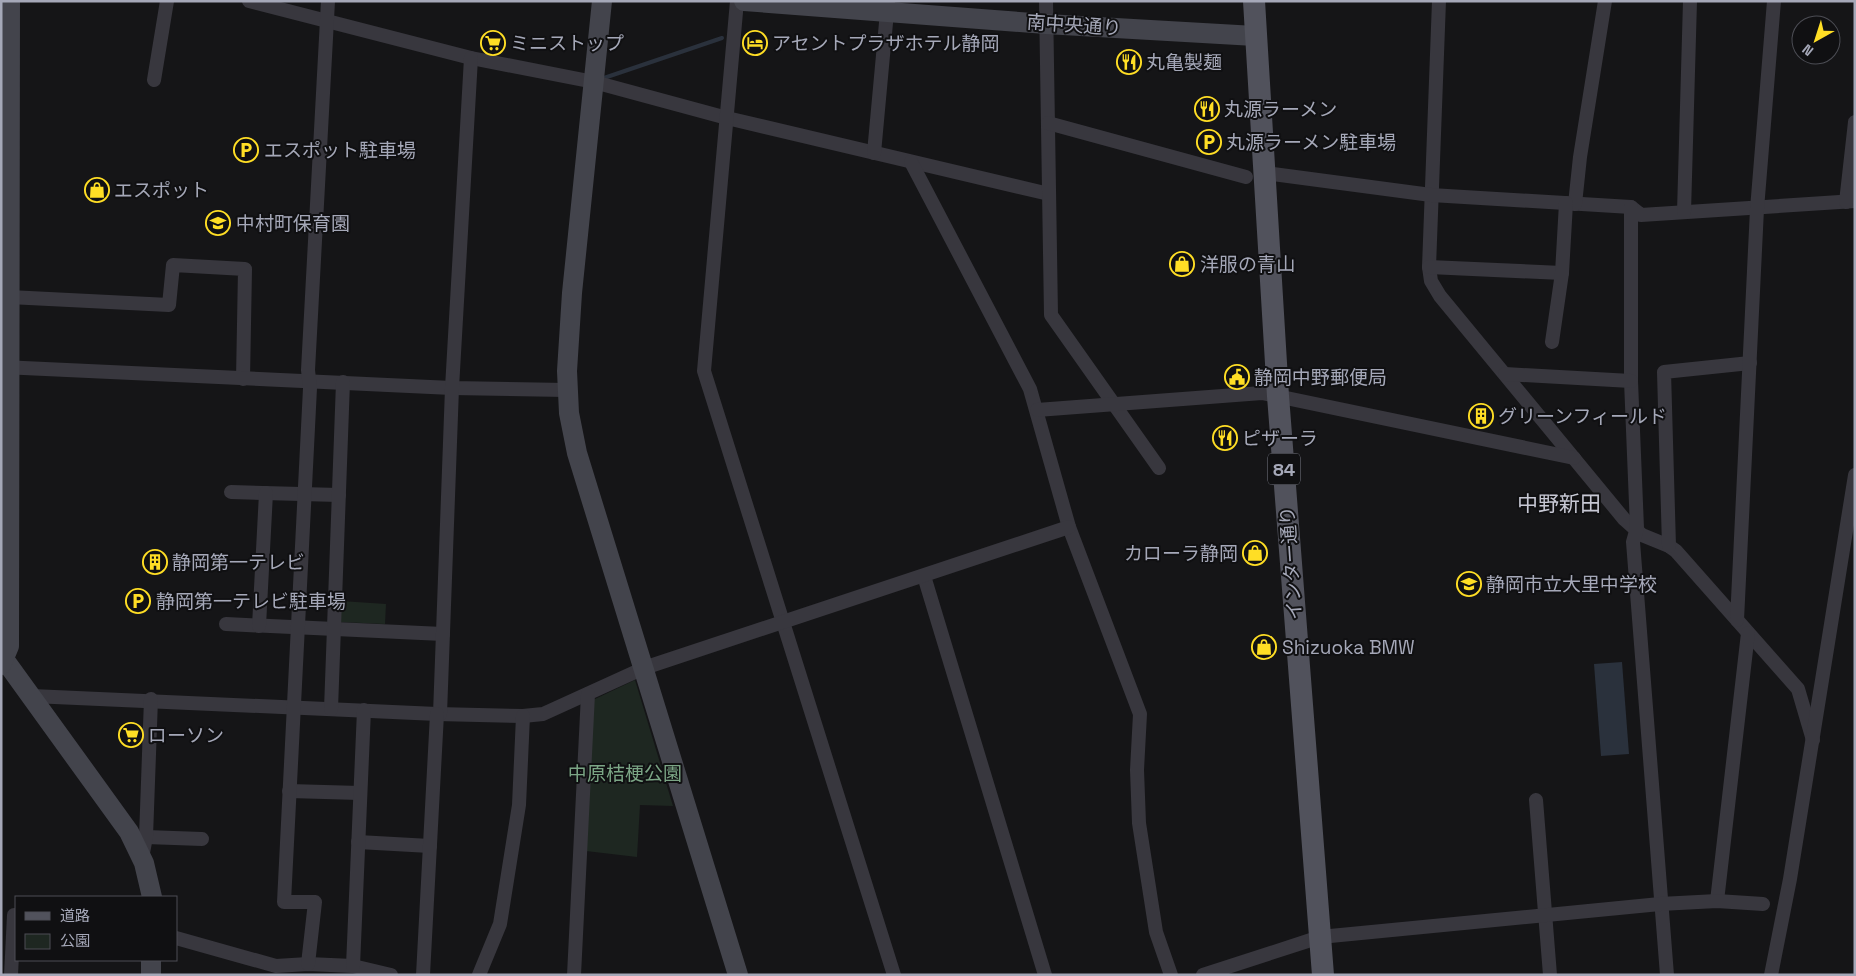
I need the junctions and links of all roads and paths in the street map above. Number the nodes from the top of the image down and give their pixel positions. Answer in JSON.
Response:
{"nodes":[{"id":1,"x":167,"y":1,"type":"edge"},
{"id":2,"x":249,"y":1,"type":"edge"},
{"id":3,"x":328,"y":1,"type":"edge"},
{"id":4,"x":602,"y":1,"type":"edge"},
{"id":5,"x":737,"y":1,"type":"edge"},
{"id":6,"x":744,"y":1,"type":"edge"},
{"id":7,"x":1046,"y":1,"type":"edge"},
{"id":8,"x":1254,"y":1,"type":"edge"},
{"id":9,"x":1439,"y":1,"type":"edge"},
{"id":10,"x":1605,"y":1,"type":"edge"},
{"id":11,"x":1690,"y":1,"type":"edge"},
{"id":12,"x":1774,"y":1,"type":"edge"},
{"id":13,"x":10,"y":2,"type":"edge"},
{"id":14,"x":888,"y":6,"type":"edge"},
{"id":15,"x":327,"y":22,"type":"junction"},
{"id":16,"x":1046,"y":24,"type":"junction"},
{"id":17,"x":1255,"y":36,"type":"junction"},
{"id":18,"x":471,"y":58,"type":"junction"},
{"id":19,"x":154,"y":80,"type":"dead end"},
{"id":20,"x":594,"y":82,"type":"junction"},
{"id":21,"x":727,"y":118,"type":"junction"},
{"id":22,"x":1855,"y":122,"type":"edge"},
{"id":23,"x":1048,"y":123,"type":"junction"},
{"id":24,"x":874,"y":153,"type":"junction"},
{"id":25,"x":911,"y":162,"type":"junction"},
{"id":26,"x":1255,"y":175,"type":"junction"},
{"id":27,"x":1049,"y":194,"type":"junction"},
{"id":28,"x":1431,"y":195,"type":"junction"},
{"id":29,"x":1850,"y":202,"type":"edge"},
{"id":30,"x":1571,"y":204,"type":"junction"},
{"id":31,"x":1631,"y":207,"type":"junction"},
{"id":32,"x":1757,"y":209,"type":"junction"},
{"id":33,"x":1684,"y":212,"type":"junction"},
{"id":34,"x":1429,"y":267,"type":"junction"},
{"id":35,"x":1562,"y":273,"type":"junction"},
{"id":36,"x":9,"y":297,"type":"junction"},
{"id":37,"x":1552,"y":342,"type":"dead end"},
{"id":38,"x":1750,"y":363,"type":"junction"},
{"id":39,"x":6,"y":368,"type":"edge"},
{"id":40,"x":1505,"y":374,"type":"junction"},
{"id":41,"x":243,"y":379,"type":"junction"},
{"id":42,"x":308,"y":380,"type":"junction"},
{"id":43,"x":1630,"y":381,"type":"junction"},
{"id":44,"x":343,"y":382,"type":"junction"},
{"id":45,"x":452,"y":388,"type":"junction"},
{"id":46,"x":566,"y":390,"type":"junction"},
{"id":47,"x":1278,"y":396,"type":"junction"},
{"id":48,"x":1117,"y":406,"type":"junction"},
{"id":49,"x":1037,"y":410,"type":"junction"},
{"id":50,"x":1574,"y":458,"type":"junction"},
{"id":51,"x":1159,"y":468,"type":"dead end"},
{"id":52,"x":1855,"y":475,"type":"edge"},
{"id":53,"x":231,"y":492,"type":"dead end"},
{"id":54,"x":266,"y":493,"type":"junction"},
{"id":55,"x":304,"y":494,"type":"junction"},
{"id":56,"x":339,"y":495,"type":"junction"},
{"id":57,"x":1069,"y":527,"type":"junction"},
{"id":58,"x":1637,"y":528,"type":"junction"},
{"id":59,"x":1669,"y":546,"type":"junction"},
{"id":60,"x":924,"y":576,"type":"junction"},
{"id":61,"x":1737,"y":620,"type":"junction"},
{"id":62,"x":784,"y":623,"type":"junction"},
{"id":63,"x":226,"y":624,"type":"dead end"},
{"id":64,"x":259,"y":626,"type":"junction"},
{"id":65,"x":298,"y":628,"type":"junction"},
{"id":66,"x":334,"y":629,"type":"junction"},
{"id":67,"x":1748,"y":633,"type":"junction"},
{"id":68,"x":443,"y":634,"type":"junction"},
{"id":69,"x":4,"y":651,"type":"edge"},
{"id":70,"x":644,"y":668,"type":"junction"},
{"id":71,"x":588,"y":694,"type":"junction"},
{"id":72,"x":32,"y":696,"type":"junction"},
{"id":73,"x":151,"y":699,"type":"junction"},
{"id":74,"x":293,"y":706,"type":"junction"},
{"id":75,"x":331,"y":709,"type":"junction"},
{"id":76,"x":364,"y":710,"type":"junction"},
{"id":77,"x":438,"y":714,"type":"junction"},
{"id":78,"x":523,"y":716,"type":"junction"},
{"id":79,"x":1813,"y":740,"type":"junction"},
{"id":80,"x":289,"y":791,"type":"junction"},
{"id":81,"x":360,"y":793,"type":"junction"},
{"id":82,"x":1536,"y":800,"type":"dead end"},
{"id":83,"x":146,"y":837,"type":"junction"},
{"id":84,"x":202,"y":839,"type":"dead end"},
{"id":85,"x":358,"y":842,"type":"junction"},
{"id":86,"x":430,"y":846,"type":"junction"},
{"id":87,"x":142,"y":858,"type":"junction"},
{"id":88,"x":152,"y":896,"type":"edge"},
{"id":89,"x":1717,"y":900,"type":"junction"},
{"id":90,"x":1660,"y":904,"type":"junction"},
{"id":91,"x":1763,"y":904,"type":"dead end"},
{"id":92,"x":10,"y":915,"type":"edge"},
{"id":93,"x":1546,"y":915,"type":"junction"},
{"id":94,"x":1320,"y":937,"type":"junction"},
{"id":95,"x":178,"y":939,"type":"edge"},
{"id":96,"x":151,"y":961,"type":"edge"},
{"id":97,"x":308,"y":964,"type":"junction"},
{"id":98,"x":353,"y":966,"type":"junction"},
{"id":99,"x":388,"y":974,"type":"edge"},
{"id":100,"x":11,"y":975,"type":"edge"},
{"id":101,"x":151,"y":975,"type":"edge"},
{"id":102,"x":423,"y":975,"type":"edge"},
{"id":103,"x":479,"y":975,"type":"edge"},
{"id":104,"x":574,"y":975,"type":"edge"},
{"id":105,"x":738,"y":975,"type":"edge"},
{"id":106,"x":894,"y":975,"type":"edge"},
{"id":107,"x":1045,"y":975,"type":"edge"},
{"id":108,"x":1171,"y":975,"type":"edge"},
{"id":109,"x":1203,"y":975,"type":"edge"},
{"id":110,"x":1323,"y":975,"type":"edge"},
{"id":111,"x":1550,"y":975,"type":"edge"},
{"id":112,"x":1667,"y":975,"type":"edge"},
{"id":113,"x":1771,"y":975,"type":"edge"}],
"edges":[{"from":1,"to":19,"type":"street"},
{"from":2,"to":15,"type":"street"},
{"from":3,"to":15,"type":"street"},
{"from":4,"to":20,"type":"street"},
{"from":5,"to":21,"type":"street"},
{"from":6,"to":14,"type":"street","name":"南中央通り"},
{"from":7,"to":16,"type":"street"},
{"from":8,"to":17,"type":"main road","name":"インター通り","number":"84"},
{"from":9,"to":28,"type":"street"},
{"from":10,"to":30,"type":"street"},
{"from":11,"to":33,"type":"street"},
{"from":12,"to":32,"type":"street"},
{"from":13,"to":36,"type":"street"},
{"from":14,"to":16,"type":"street","name":"南中央通り"},
{"from":14,"to":24,"type":"street"},
{"from":15,"to":18,"type":"street"},
{"from":15,"to":42,"type":"street"},
{"from":16,"to":17,"type":"street","name":"南中央通り"},
{"from":16,"to":23,"type":"street"},
{"from":17,"to":26,"type":"main road","name":"インター通り","number":"84"},
{"from":18,"to":20,"type":"street"},
{"from":18,"to":45,"type":"street"},
{"from":20,"to":21,"type":"street"},
{"from":20,"to":46,"type":"street"},
{"from":21,"to":24,"type":"street"},
{"from":21,"to":62,"type":"street"},
{"from":22,"to":29,"type":"street"},
{"from":23,"to":26,"type":"street"},
{"from":23,"to":27,"type":"street"},
{"from":24,"to":25,"type":"street"},
{"from":25,"to":27,"type":"street"},
{"from":25,"to":49,"type":"street"},
{"from":26,"to":28,"type":"street"},
{"from":26,"to":47,"type":"main road","name":"インター通り","number":"84"},
{"from":27,"to":48,"type":"street"},
{"from":28,"to":30,"type":"street"},
{"from":28,"to":34,"type":"street"},
{"from":29,"to":32,"type":"street"},
{"from":30,"to":31,"type":"street"},
{"from":30,"to":35,"type":"street"},
{"from":31,"to":33,"type":"street"},
{"from":31,"to":43,"type":"street"},
{"from":32,"to":33,"type":"street"},
{"from":32,"to":38,"type":"street"},
{"from":34,"to":35,"type":"street"},
{"from":34,"to":40,"type":"street"},
{"from":35,"to":37,"type":"street"},
{"from":36,"to":39,"type":"street"},
{"from":36,"to":41,"type":"street"},
{"from":38,"to":59,"type":"street"},
{"from":38,"to":61,"type":"street"},
{"from":39,"to":41,"type":"street"},
{"from":39,"to":69,"type":"street"},
{"from":40,"to":43,"type":"street"},
{"from":40,"to":50,"type":"street"},
{"from":41,"to":42,"type":"street"},
{"from":42,"to":44,"type":"street"},
{"from":42,"to":55,"type":"street"},
{"from":43,"to":58,"type":"street"},
{"from":44,"to":45,"type":"street"},
{"from":44,"to":56,"type":"street"},
{"from":45,"to":46,"type":"street"},
{"from":45,"to":68,"type":"street"},
{"from":46,"to":70,"type":"street"},
{"from":47,"to":48,"type":"street"},
{"from":47,"to":50,"type":"street"},
{"from":47,"to":94,"type":"main road","name":"インター通り","number":"84"},
{"from":48,"to":49,"type":"street"},
{"from":48,"to":51,"type":"street"},
{"from":49,"to":57,"type":"street"},
{"from":50,"to":58,"type":"street"},
{"from":52,"to":79,"type":"street"},
{"from":53,"to":54,"type":"street"},
{"from":54,"to":55,"type":"street"},
{"from":54,"to":64,"type":"street"},
{"from":55,"to":56,"type":"street"},
{"from":55,"to":65,"type":"street"},
{"from":56,"to":66,"type":"street"},
{"from":57,"to":60,"type":"street"},
{"from":57,"to":108,"type":"street"},
{"from":58,"to":59,"type":"street"},
{"from":58,"to":90,"type":"street"},
{"from":59,"to":61,"type":"street"},
{"from":60,"to":62,"type":"street"},
{"from":60,"to":107,"type":"street"},
{"from":61,"to":67,"type":"street"},
{"from":62,"to":70,"type":"street"},
{"from":62,"to":106,"type":"street"},
{"from":63,"to":64,"type":"street"},
{"from":64,"to":65,"type":"street"},
{"from":65,"to":66,"type":"street"},
{"from":65,"to":74,"type":"street"},
{"from":66,"to":68,"type":"street"},
{"from":66,"to":75,"type":"street"},
{"from":67,"to":79,"type":"street"},
{"from":67,"to":89,"type":"street"},
{"from":68,"to":77,"type":"street"},
{"from":69,"to":72,"type":"street"},
{"from":70,"to":71,"type":"street"},
{"from":70,"to":105,"type":"street"},
{"from":71,"to":78,"type":"street"},
{"from":71,"to":104,"type":"street"},
{"from":72,"to":73,"type":"street"},
{"from":72,"to":87,"type":"street"},
{"from":73,"to":74,"type":"street"},
{"from":73,"to":83,"type":"street"},
{"from":74,"to":75,"type":"street"},
{"from":74,"to":80,"type":"street"},
{"from":75,"to":76,"type":"street"},
{"from":76,"to":77,"type":"street"},
{"from":76,"to":81,"type":"street"},
{"from":77,"to":78,"type":"street"},
{"from":77,"to":86,"type":"street"},
{"from":78,"to":103,"type":"street"},
{"from":79,"to":113,"type":"street"},
{"from":80,"to":81,"type":"street"},
{"from":80,"to":97,"type":"street"},
{"from":81,"to":85,"type":"street"},
{"from":82,"to":93,"type":"street"},
{"from":83,"to":84,"type":"street"},
{"from":83,"to":87,"type":"street"},
{"from":85,"to":86,"type":"street"},
{"from":85,"to":98,"type":"street"},
{"from":86,"to":102,"type":"street"},
{"from":87,"to":88,"type":"street"},
{"from":89,"to":90,"type":"street"},
{"from":89,"to":91,"type":"street"},
{"from":90,"to":93,"type":"street"},
{"from":90,"to":112,"type":"street"},
{"from":92,"to":100,"type":"street"},
{"from":93,"to":94,"type":"street"},
{"from":93,"to":111,"type":"street"},
{"from":94,"to":109,"type":"street"},
{"from":94,"to":110,"type":"main road","name":"インター通り","number":"84"},
{"from":95,"to":97,"type":"street"},
{"from":96,"to":101,"type":"street"},
{"from":97,"to":98,"type":"street"},
{"from":98,"to":99,"type":"street"}]}
